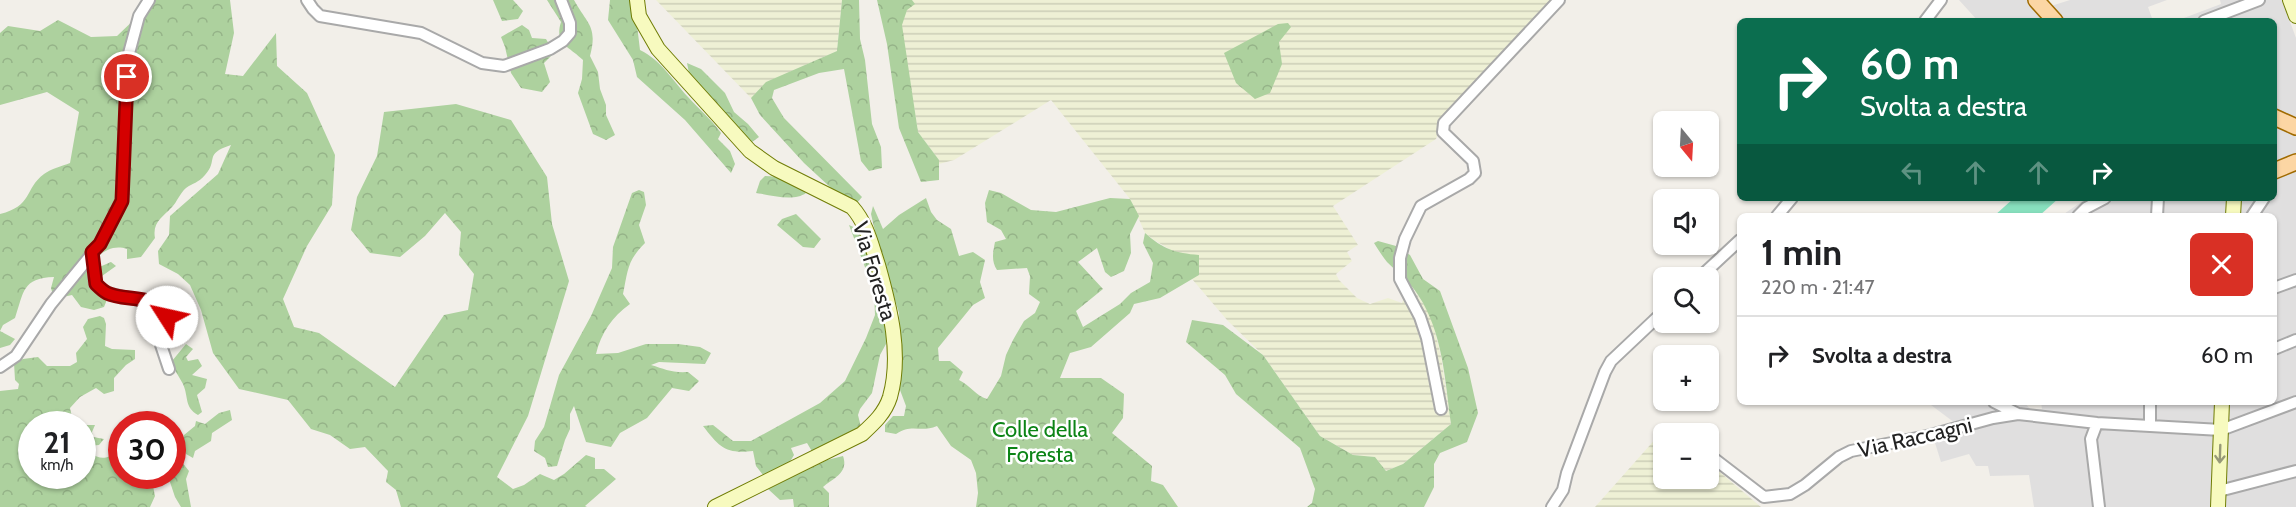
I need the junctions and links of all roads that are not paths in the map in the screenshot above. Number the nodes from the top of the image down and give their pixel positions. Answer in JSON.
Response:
{"nodes":[{"id":1,"x":149,"y":0,"type":"edge"},
{"id":2,"x":307,"y":0,"type":"edge"},
{"id":3,"x":561,"y":0,"type":"edge"},
{"id":4,"x":637,"y":0,"type":"edge"},
{"id":5,"x":1559,"y":0,"type":"edge"},
{"id":6,"x":1941,"y":0,"type":"edge"},
{"id":7,"x":2036,"y":0,"type":"edge"},
{"id":8,"x":2259,"y":0,"type":"edge"},
{"id":9,"x":2290,"y":0,"type":"edge"},
{"id":10,"x":2296,"y":16,"type":"edge"},
{"id":11,"x":2227,"y":17,"type":"edge"},
{"id":12,"x":1927,"y":18,"type":"edge"},
{"id":13,"x":2052,"y":18,"type":"edge"},
{"id":14,"x":2277,"y":118,"type":"edge"},
{"id":15,"x":2296,"y":127,"type":"edge"},
{"id":16,"x":2296,"y":162,"type":"edge"},
{"id":17,"x":2277,"y":173,"type":"edge"},
{"id":18,"x":1790,"y":201,"type":"edge"},
{"id":19,"x":2099,"y":201,"type":"edge"},
{"id":20,"x":1780,"y":213,"type":"edge"},
{"id":21,"x":2081,"y":213,"type":"edge"},
{"id":22,"x":1737,"y":243,"type":"edge"},
{"id":23,"x":92,"y":252,"type":"junction"},
{"id":24,"x":1711,"y":267,"type":"edge"},
{"id":25,"x":2296,"y":280,"type":"edge"},
{"id":26,"x":2277,"y":287,"type":"edge"},
{"id":27,"x":1653,"y":321,"type":"edge"},
{"id":28,"x":2296,"y":340,"type":"edge"},
{"id":29,"x":2277,"y":348,"type":"edge"},
{"id":30,"x":0,"y":367,"type":"edge"},
{"id":31,"x":169,"y":369,"type":"dead end"},
{"id":32,"x":2296,"y":402,"type":"edge"},
{"id":33,"x":2000,"y":405,"type":"edge"},
{"id":34,"x":2150,"y":405,"type":"edge"},
{"id":35,"x":2222,"y":405,"type":"edge"},
{"id":36,"x":1442,"y":409,"type":"dead end"},
{"id":37,"x":2018,"y":414,"type":"junction"},
{"id":38,"x":2097,"y":423,"type":"junction"},
{"id":39,"x":2150,"y":426,"type":"junction"},
{"id":40,"x":2221,"y":430,"type":"junction"},
{"id":41,"x":1719,"y":462,"type":"edge"},
{"id":42,"x":2296,"y":471,"type":"edge"},
{"id":43,"x":2219,"y":491,"type":"junction"},
{"id":44,"x":715,"y":507,"type":"edge"},
{"id":45,"x":1551,"y":507,"type":"edge"},
{"id":46,"x":2099,"y":507,"type":"edge"},
{"id":47,"x":2218,"y":507,"type":"edge"}],
"edges":[{"from":1,"to":23,"type":"street"},
{"from":2,"to":3,"type":"street"},
{"from":4,"to":44,"type":"main road","name":"Via Foresta"},
{"from":5,"to":36,"type":"street"},
{"from":6,"to":12,"type":"street"},
{"from":7,"to":13,"type":"main road"},
{"from":8,"to":11,"type":"street"},
{"from":9,"to":10,"type":"main road"},
{"from":14,"to":15,"type":"main road"},
{"from":16,"to":17,"type":"main road"},
{"from":18,"to":20,"type":"street"},
{"from":19,"to":21,"type":"street"},
{"from":22,"to":24,"type":"street"},
{"from":23,"to":30,"type":"street"},
{"from":23,"to":31,"type":"street"},
{"from":25,"to":26,"type":"street"},
{"from":27,"to":45,"type":"street"},
{"from":28,"to":29,"type":"street"},
{"from":32,"to":40,"type":"street"},
{"from":33,"to":37,"type":"street"},
{"from":34,"to":39,"type":"street"},
{"from":35,"to":40,"type":"main road"},
{"from":37,"to":38,"type":"street","name":"Via Raccagni"},
{"from":37,"to":41,"type":"street","name":"Via Raccagni"},
{"from":38,"to":39,"type":"street","name":"Via Raccagni"},
{"from":38,"to":46,"type":"street"},
{"from":39,"to":40,"type":"street","name":"Via Raccagni"},
{"from":40,"to":43,"type":"main road","one_way":true},
{"from":42,"to":43,"type":"street"},
{"from":43,"to":47,"type":"main road"}]}
